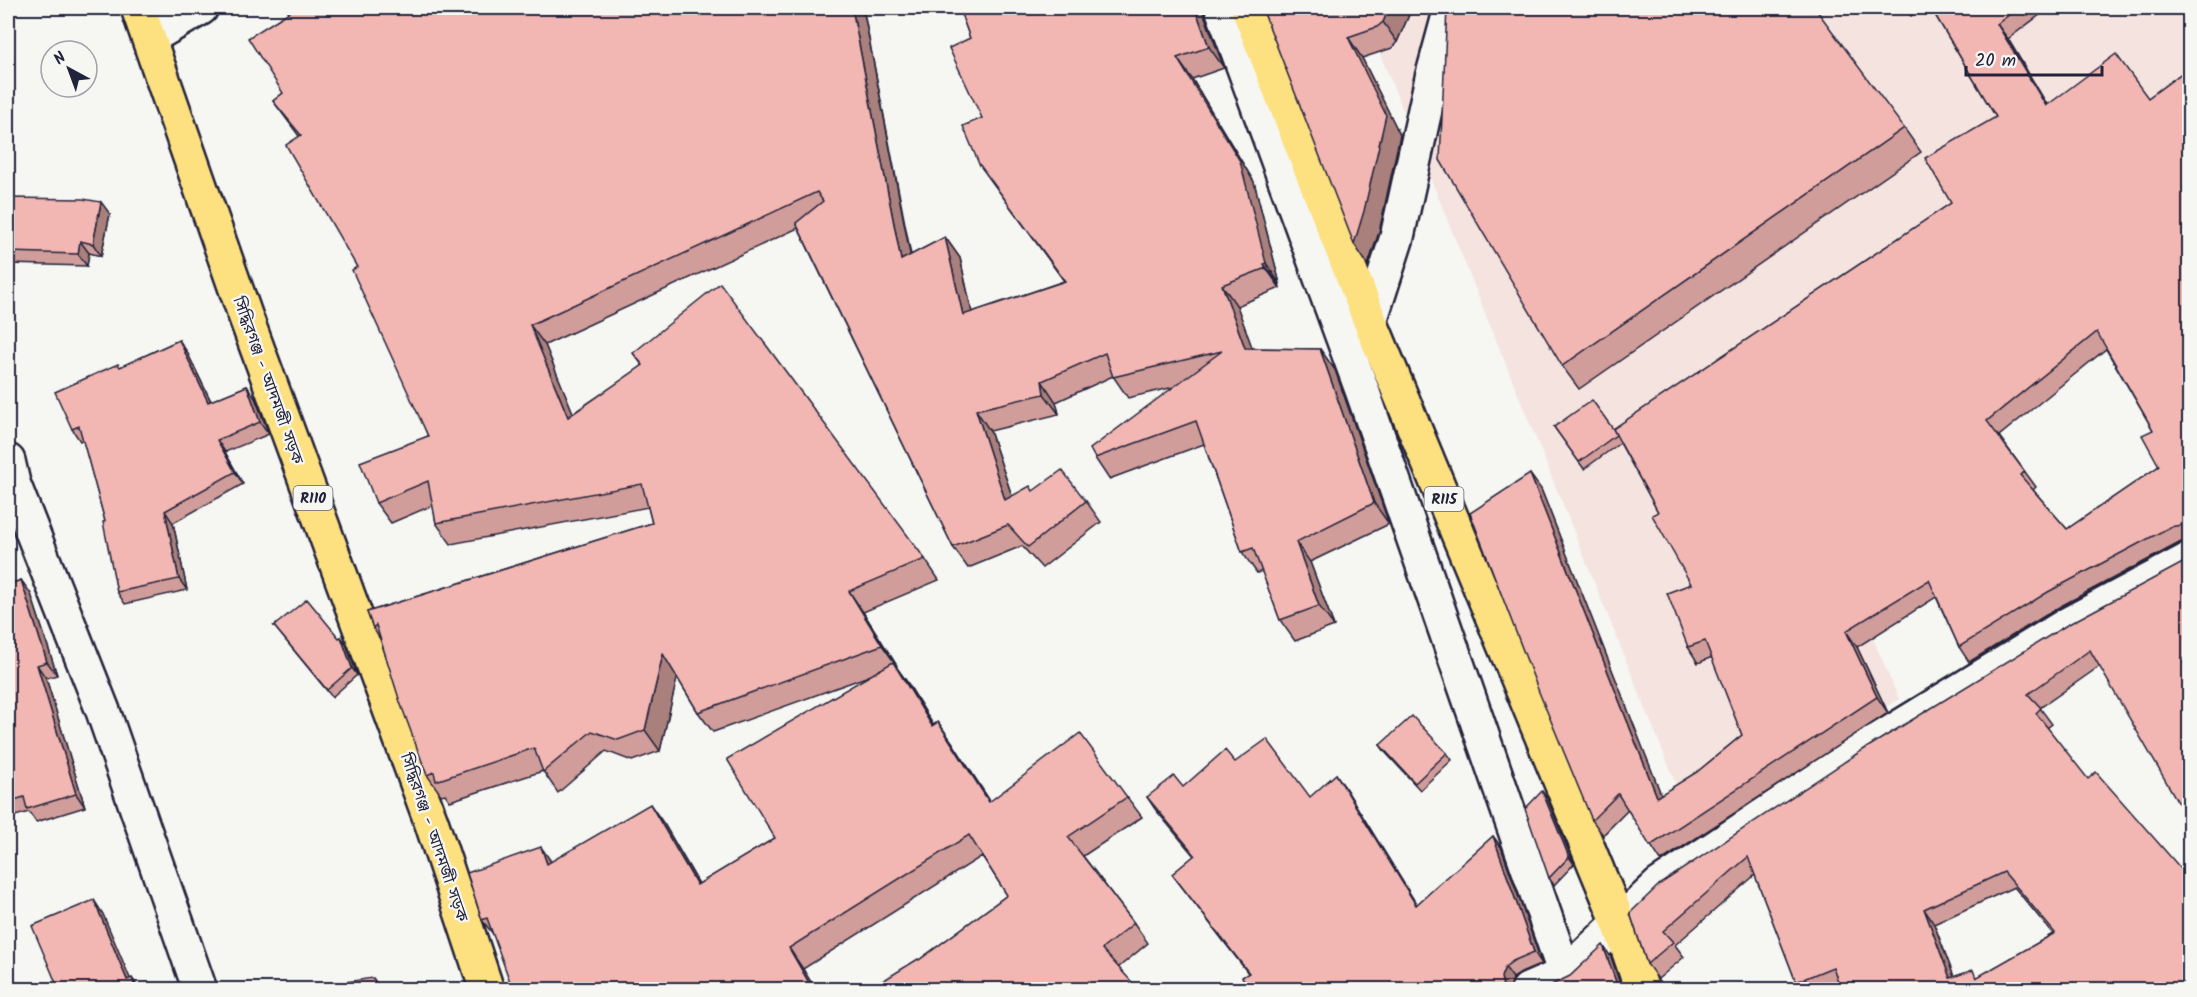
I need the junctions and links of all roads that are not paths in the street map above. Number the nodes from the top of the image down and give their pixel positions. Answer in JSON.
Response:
{"nodes":[{"id":1,"x":138,"y":8,"type":"edge"},
{"id":2,"x":201,"y":8,"type":"edge"},
{"id":3,"x":1222,"y":8,"type":"edge"},
{"id":4,"x":1248,"y":8,"type":"edge"},
{"id":5,"x":1451,"y":8,"type":"edge"},
{"id":6,"x":149,"y":38,"type":"junction"},
{"id":7,"x":1371,"y":321,"type":"junction"},
{"id":8,"x":8,"y":461,"type":"edge"},
{"id":9,"x":2190,"y":559,"type":"edge"},
{"id":10,"x":1619,"y":923,"type":"junction"},
{"id":11,"x":1565,"y":974,"type":"junction"},
{"id":12,"x":200,"y":990,"type":"edge"},
{"id":13,"x":487,"y":990,"type":"edge"},
{"id":14,"x":1528,"y":990,"type":"edge"},
{"id":15,"x":1642,"y":990,"type":"edge"}],
"edges":[{"from":1,"to":6,"type":"main road","name":"সিদ্ধিরগঞ্জ - আদমজী সড়ক","number":"R110"},
{"from":2,"to":6,"type":"street"},
{"from":3,"to":11,"type":"street"},
{"from":4,"to":7,"type":"main road","number":"R115"},
{"from":5,"to":7,"type":"street"},
{"from":6,"to":13,"type":"main road","name":"সিদ্ধিরগঞ্জ - আদমজী সড়ক","number":"R110"},
{"from":7,"to":10,"type":"main road","number":"R115"},
{"from":8,"to":12,"type":"street"},
{"from":9,"to":10,"type":"street"},
{"from":10,"to":11,"type":"street"},
{"from":10,"to":15,"type":"main road","number":"R115"},
{"from":11,"to":14,"type":"street"}]}
